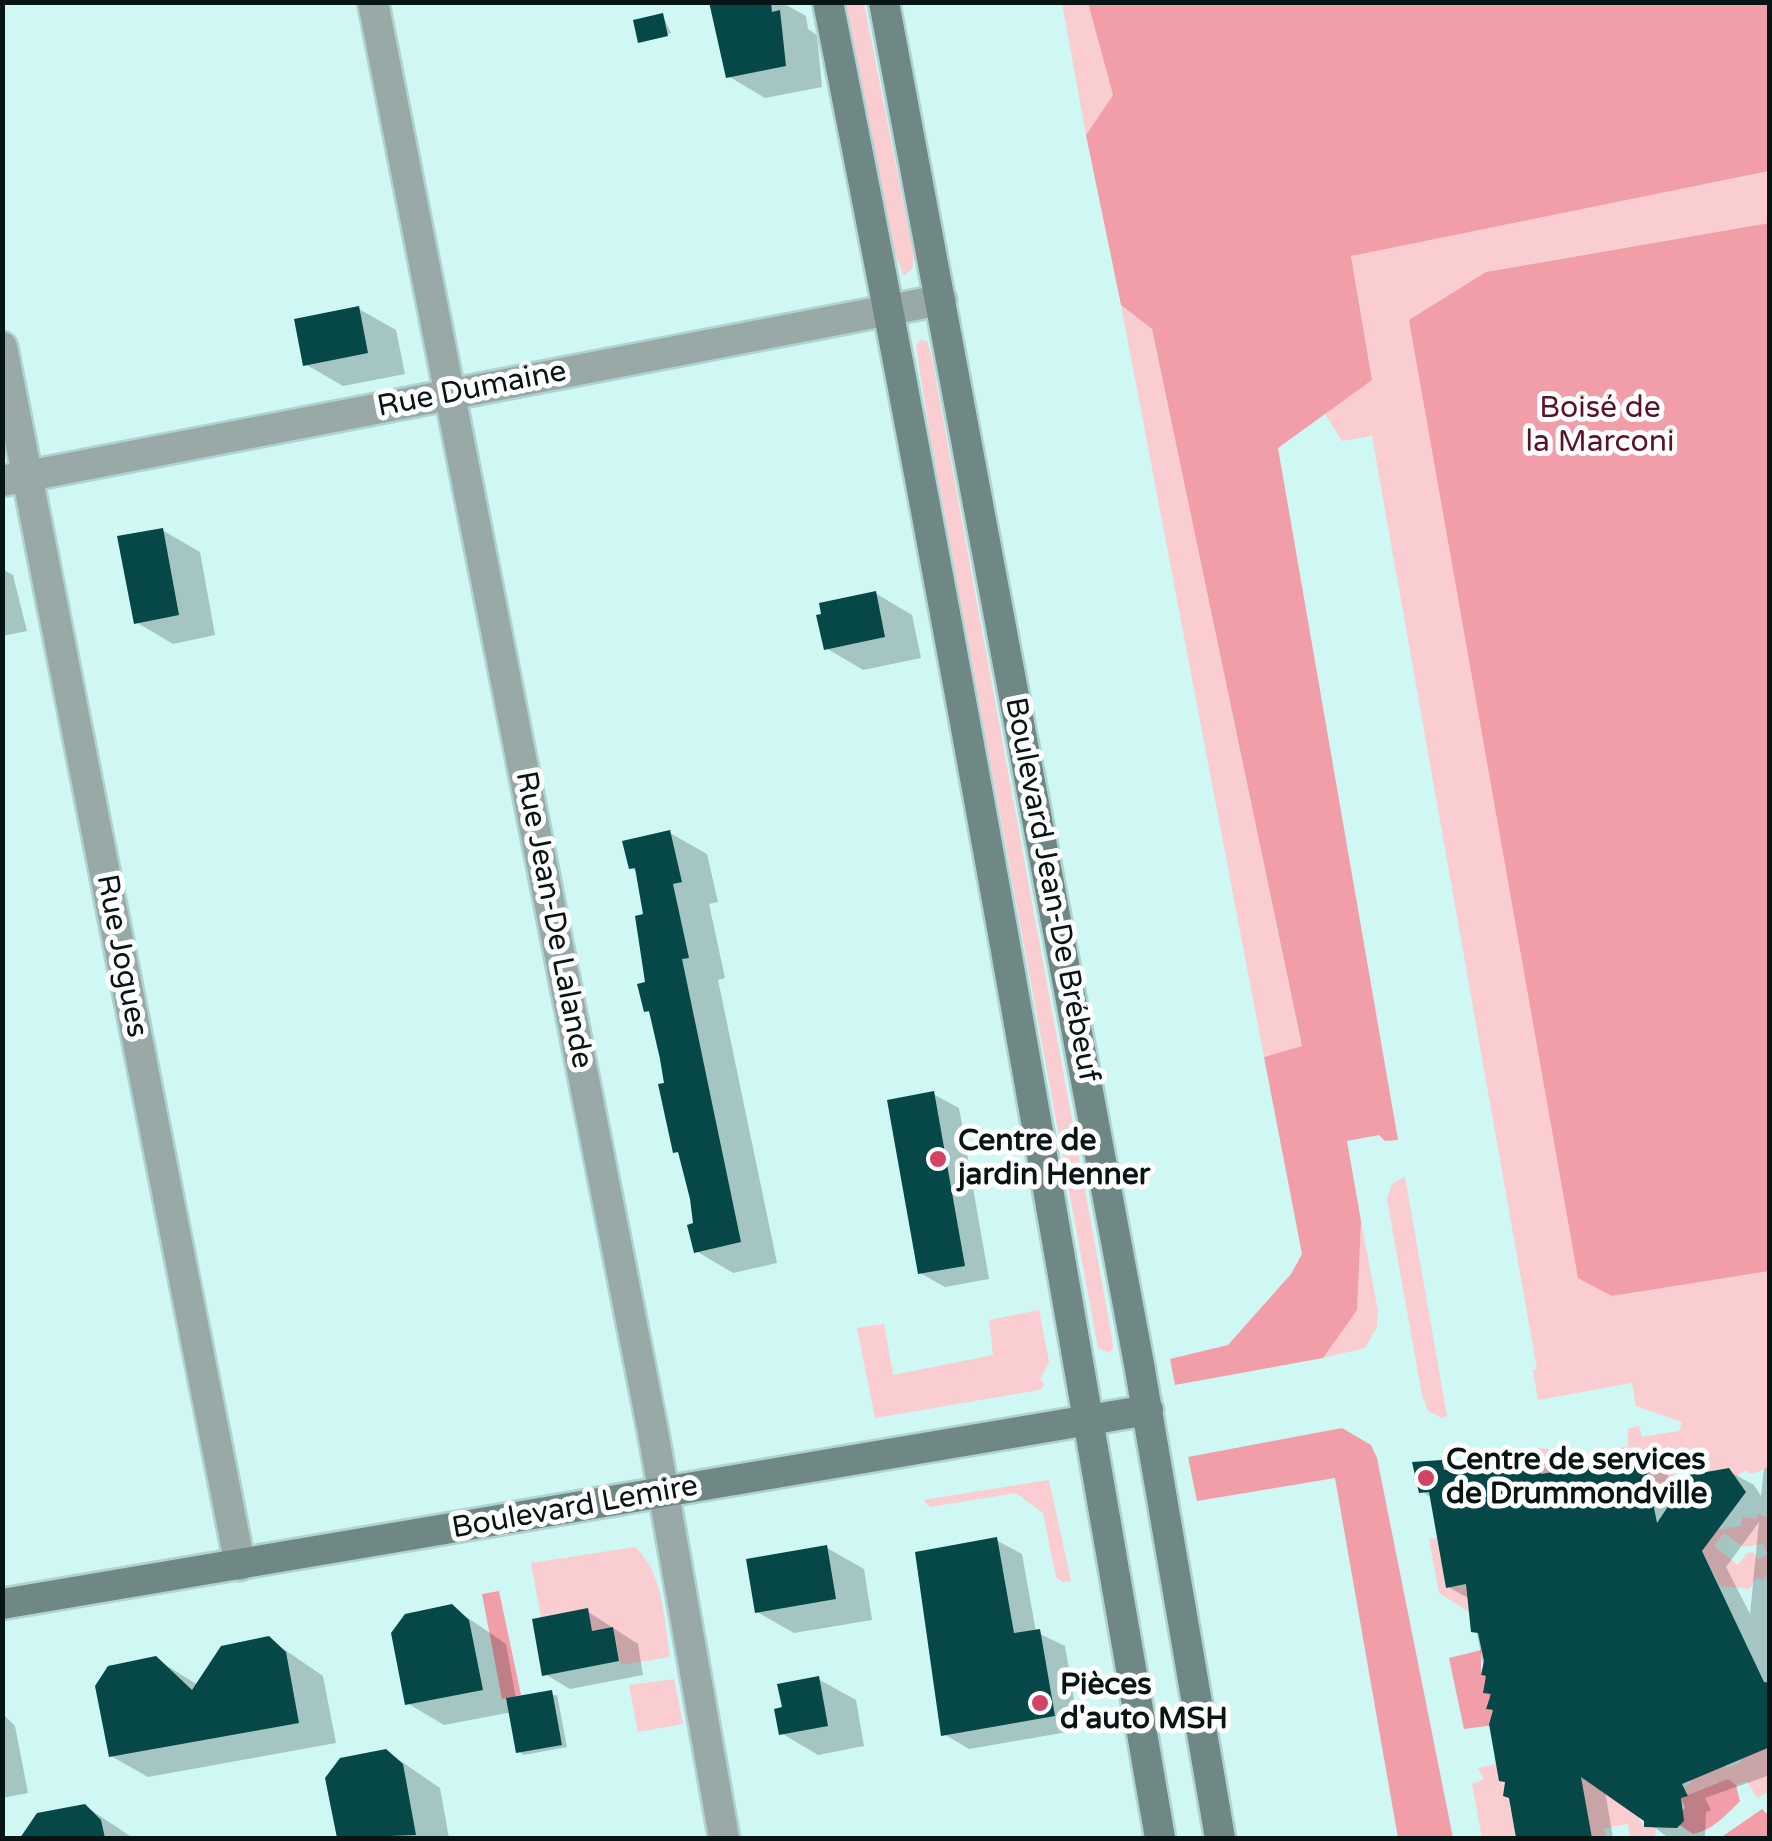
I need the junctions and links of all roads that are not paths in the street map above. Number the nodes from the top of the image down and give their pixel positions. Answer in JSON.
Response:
{"nodes":[{"id":1,"x":373,"y":2,"type":"edge"},
{"id":2,"x":828,"y":2,"type":"edge"},
{"id":3,"x":884,"y":2,"type":"edge"},
{"id":4,"x":941,"y":300,"type":"junction"},
{"id":5,"x":889,"y":309,"type":"junction"},
{"id":6,"x":2,"y":347,"type":"edge"},
{"id":7,"x":451,"y":395,"type":"junction"},
{"id":8,"x":15,"y":479,"type":"edge"},
{"id":9,"x":1148,"y":1410,"type":"junction"},
{"id":10,"x":1088,"y":1421,"type":"junction"},
{"id":11,"x":665,"y":1492,"type":"junction"},
{"id":12,"x":240,"y":1564,"type":"junction"},
{"id":13,"x":2,"y":1604,"type":"edge"},
{"id":14,"x":724,"y":1838,"type":"edge"},
{"id":15,"x":1160,"y":1838,"type":"edge"},
{"id":16,"x":1220,"y":1838,"type":"edge"}],
"edges":[{"from":1,"to":7,"type":"street","name":"Rue Jean-De Lalande"},
{"from":2,"to":5,"type":"main road","name":"Boulevard Jean-De Brébeuf"},
{"from":3,"to":4,"type":"main road","name":"Boulevard Jean-De Brébeuf"},
{"from":4,"to":5,"type":"street","name":"Rue Dumaine"},
{"from":4,"to":9,"type":"main road","name":"Boulevard Jean-De Brébeuf"},
{"from":5,"to":7,"type":"street","name":"Rue Dumaine"},
{"from":5,"to":10,"type":"main road","name":"Boulevard Jean-De Brébeuf"},
{"from":6,"to":8,"type":"street","name":"Rue Jogues"},
{"from":7,"to":8,"type":"street","name":"Rue Dumaine"},
{"from":7,"to":11,"type":"street","name":"Rue Jean-De Lalande"},
{"from":8,"to":12,"type":"street","name":"Rue Jogues"},
{"from":9,"to":10,"type":"main road","name":"Boulevard Lemire"},
{"from":9,"to":16,"type":"main road","name":"Boulevard Jean-De Brébeuf"},
{"from":10,"to":11,"type":"main road","name":"Boulevard Lemire"},
{"from":10,"to":15,"type":"main road","name":"Boulevard Jean-De Brébeuf"},
{"from":11,"to":12,"type":"main road","name":"Boulevard Lemire"},
{"from":11,"to":14,"type":"street","name":"Rue Jean-De Lalande"},
{"from":12,"to":13,"type":"main road","name":"Boulevard Lemire"}]}
